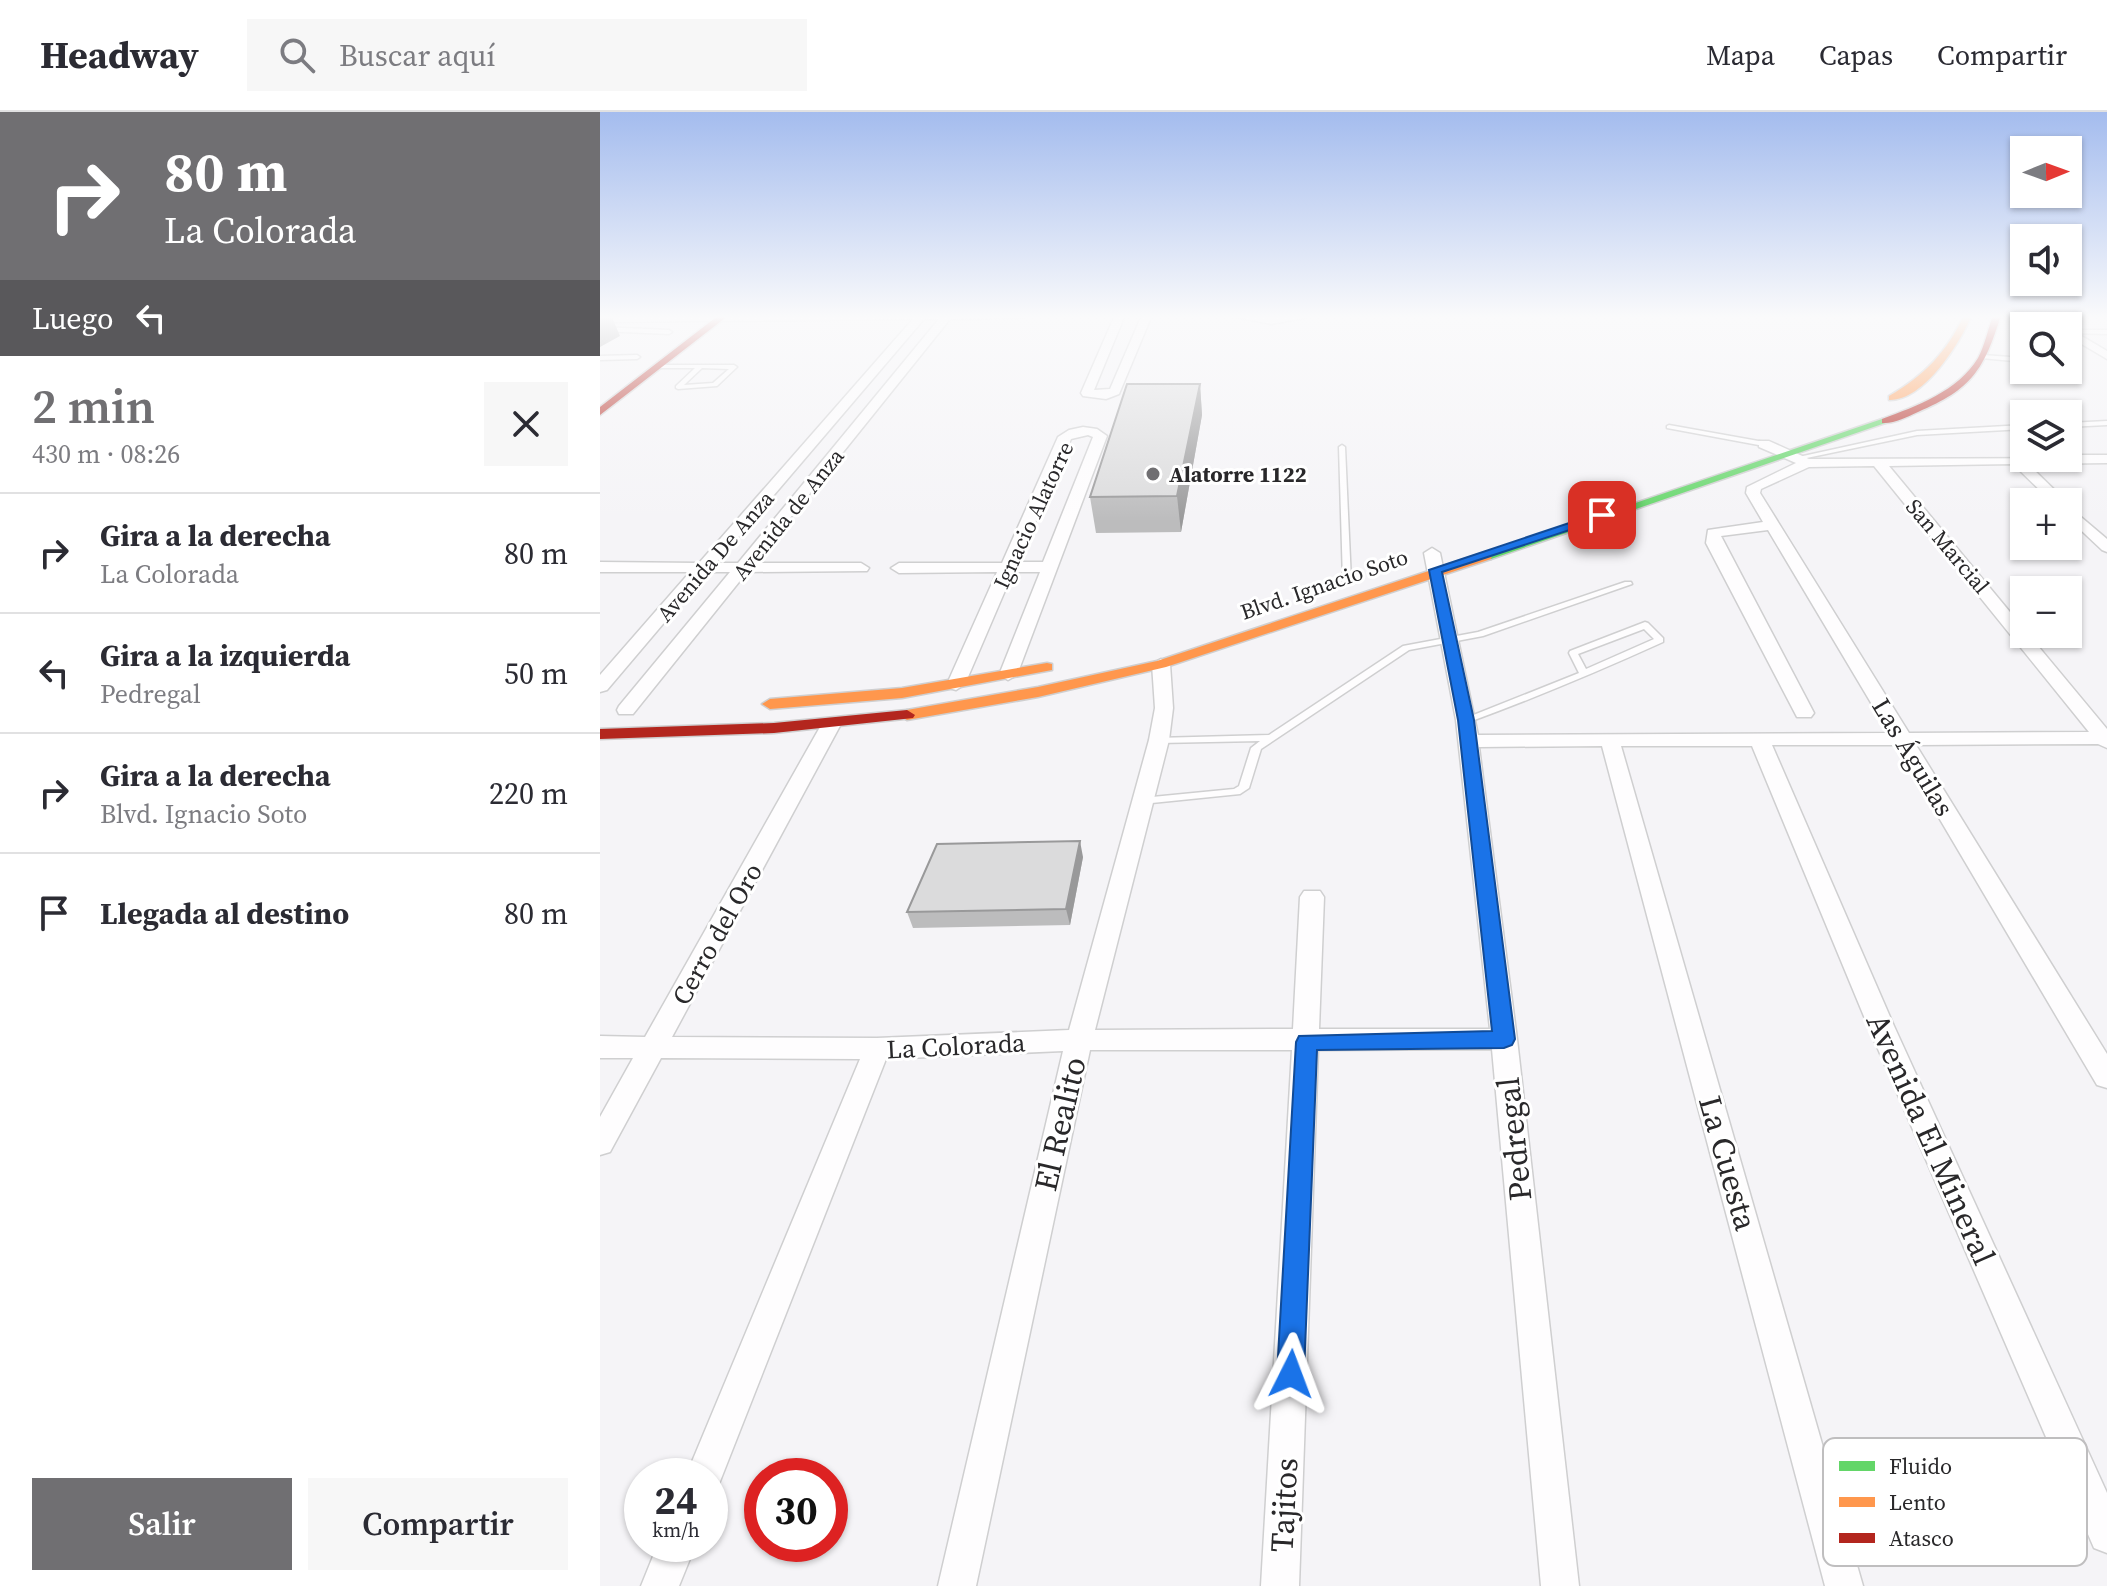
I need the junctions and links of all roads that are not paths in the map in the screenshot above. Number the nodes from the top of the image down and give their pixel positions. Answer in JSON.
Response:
{"nodes":[{"id":1,"x":636,"y":384,"type":"edge"},
{"id":2,"x":682,"y":384,"type":"edge"},
{"id":3,"x":716,"y":384,"type":"edge"},
{"id":4,"x":864,"y":384,"type":"edge"},
{"id":5,"x":894,"y":384,"type":"edge"},
{"id":6,"x":1091,"y":384,"type":"edge"},
{"id":7,"x":1118,"y":384,"type":"edge"},
{"id":8,"x":1919,"y":384,"type":"edge"},
{"id":9,"x":1959,"y":384,"type":"edge"},
{"id":10,"x":846,"y":405,"type":"junction"},
{"id":11,"x":877,"y":405,"type":"junction"},
{"id":12,"x":600,"y":412,"type":"edge"},
{"id":13,"x":2107,"y":423,"type":"edge"},
{"id":14,"x":2082,"y":424,"type":"edge"},
{"id":15,"x":1669,"y":427,"type":"dead end"},
{"id":16,"x":2010,"y":428,"type":"edge"},
{"id":17,"x":1764,"y":444,"type":"junction"},
{"id":18,"x":1342,"y":447,"type":"dead end"},
{"id":19,"x":1798,"y":458,"type":"junction"},
{"id":20,"x":2107,"y":459,"type":"edge"},
{"id":21,"x":2082,"y":460,"type":"edge"},
{"id":22,"x":2010,"y":461,"type":"edge"},
{"id":23,"x":1706,"y":462,"type":"dead end"},
{"id":24,"x":1879,"y":463,"type":"junction"},
{"id":25,"x":2029,"y":472,"type":"edge"},
{"id":26,"x":2045,"y":488,"type":"edge"},
{"id":27,"x":1768,"y":520,"type":"junction"},
{"id":28,"x":1047,"y":522,"type":"junction"},
{"id":29,"x":2082,"y":523,"type":"edge"},
{"id":30,"x":2107,"y":547,"type":"edge"},
{"id":31,"x":1433,"y":557,"type":"junction"},
{"id":32,"x":600,"y":567,"type":"edge"},
{"id":33,"x":705,"y":567,"type":"junction"},
{"id":34,"x":745,"y":567,"type":"junction"},
{"id":35,"x":1008,"y":567,"type":"junction"},
{"id":36,"x":1050,"y":567,"type":"junction"},
{"id":37,"x":861,"y":568,"type":"dead end"},
{"id":38,"x":899,"y":568,"type":"dead end"},
{"id":39,"x":1347,"y":581,"type":"dead end"},
{"id":40,"x":1628,"y":584,"type":"dead end"},
{"id":41,"x":653,"y":628,"type":"junction"},
{"id":42,"x":695,"y":628,"type":"junction"},
{"id":43,"x":1450,"y":641,"type":"junction"},
{"id":44,"x":1161,"y":664,"type":"junction"},
{"id":45,"x":1059,"y":665,"type":"dead end"},
{"id":46,"x":1584,"y":674,"type":"junction"},
{"id":47,"x":1008,"y":675,"type":"junction"},
{"id":48,"x":956,"y":684,"type":"junction"},
{"id":49,"x":600,"y":686,"type":"edge"},
{"id":50,"x":753,"y":705,"type":"dead end"},
{"id":51,"x":654,"y":710,"type":"dead end"},
{"id":52,"x":1804,"y":713,"type":"dead end"},
{"id":53,"x":613,"y":714,"type":"edge"},
{"id":54,"x":831,"y":724,"type":"junction"},
{"id":55,"x":1467,"y":730,"type":"junction"},
{"id":56,"x":600,"y":734,"type":"edge"},
{"id":57,"x":1272,"y":738,"type":"junction"},
{"id":58,"x":1159,"y":740,"type":"junction"},
{"id":59,"x":1902,"y":740,"type":"junction"},
{"id":60,"x":2106,"y":740,"type":"edge"},
{"id":61,"x":1610,"y":741,"type":"junction"},
{"id":62,"x":1760,"y":741,"type":"junction"},
{"id":63,"x":1142,"y":801,"type":"junction"},
{"id":64,"x":1312,"y":897,"type":"dead end"},
{"id":65,"x":1504,"y":1039,"type":"junction"},
{"id":66,"x":1079,"y":1040,"type":"junction"},
{"id":67,"x":1306,"y":1042,"type":"junction"},
{"id":68,"x":600,"y":1047,"type":"edge"},
{"id":69,"x":655,"y":1048,"type":"junction"},
{"id":70,"x":877,"y":1049,"type":"junction"},
{"id":71,"x":2107,"y":1077,"type":"edge"},
{"id":72,"x":600,"y":1143,"type":"edge"},
{"id":73,"x":2064,"y":1438,"type":"edge"},
{"id":74,"x":711,"y":1458,"type":"edge"},
{"id":75,"x":2087,"y":1490,"type":"edge"},
{"id":76,"x":1823,"y":1510,"type":"edge"},
{"id":77,"x":2107,"y":1535,"type":"edge"},
{"id":78,"x":670,"y":1562,"type":"edge"},
{"id":79,"x":1838,"y":1566,"type":"edge"},
{"id":80,"x":660,"y":1586,"type":"edge"},
{"id":81,"x":957,"y":1586,"type":"edge"},
{"id":82,"x":1280,"y":1586,"type":"edge"},
{"id":83,"x":1560,"y":1586,"type":"edge"},
{"id":84,"x":1844,"y":1586,"type":"edge"}],
"edges":[{"from":1,"to":12,"type":"main road"},
{"from":2,"to":3,"type":"lane"},
{"from":4,"to":10,"type":"street","name":"Avenida De Anza"},
{"from":5,"to":11,"type":"street","name":"Avenida de Anza"},
{"from":6,"to":7,"type":"street"},
{"from":8,"to":17,"type":"main road"},
{"from":9,"to":19,"type":"main road","name":"Blvd. Ignacio Soto"},
{"from":10,"to":11,"type":"street"},
{"from":10,"to":33,"type":"street","name":"Avenida De Anza"},
{"from":11,"to":34,"type":"street","name":"Avenida de Anza"},
{"from":13,"to":14,"type":"lane"},
{"from":15,"to":17,"type":"lane"},
{"from":16,"to":19,"type":"lane"},
{"from":17,"to":19,"type":"street"},
{"from":17,"to":23,"type":"main road"},
{"from":18,"to":39,"type":"lane"},
{"from":19,"to":24,"type":"street"},
{"from":19,"to":27,"type":"street","name":"Las Águilas"},
{"from":19,"to":31,"type":"main road","name":"Blvd. Ignacio Soto"},
{"from":20,"to":21,"type":"street"},
{"from":22,"to":24,"type":"street"},
{"from":24,"to":60,"type":"street","name":"San Marcial"},
{"from":25,"to":26,"type":"street"},
{"from":27,"to":52,"type":"street"},
{"from":27,"to":59,"type":"street","name":"Las Águilas"},
{"from":28,"to":28,"type":"street","name":"Ignacio Alatorre"},
{"from":28,"to":35,"type":"street","name":"Ignacio Alatorre"},
{"from":28,"to":36,"type":"street","name":"Ignacio Alatorre"},
{"from":29,"to":30,"type":"street"},
{"from":31,"to":43,"type":"street","name":"Pedregal"},
{"from":31,"to":44,"type":"main road","name":"Blvd. Ignacio Soto"},
{"from":32,"to":33,"type":"street"},
{"from":33,"to":34,"type":"street"},
{"from":33,"to":41,"type":"street","name":"Avenida De Anza"},
{"from":34,"to":37,"type":"street"},
{"from":34,"to":42,"type":"street","name":"Avenida de Anza"},
{"from":35,"to":36,"type":"street"},
{"from":35,"to":38,"type":"street"},
{"from":35,"to":48,"type":"street","name":"Ignacio Alatorre"},
{"from":36,"to":47,"type":"street","name":"Ignacio Alatorre"},
{"from":40,"to":43,"type":"lane"},
{"from":41,"to":42,"type":"street"},
{"from":41,"to":49,"type":"street","name":"Avenida De Anza"},
{"from":42,"to":53,"type":"street","name":"Avenida de Anza"},
{"from":43,"to":55,"type":"street","name":"Pedregal"},
{"from":43,"to":57,"type":"lane"},
{"from":44,"to":54,"type":"main road","name":"Blvd. Ignacio Soto"},
{"from":44,"to":58,"type":"street","name":"El Realito"},
{"from":45,"to":47,"type":"main road"},
{"from":46,"to":46,"type":"lane"},
{"from":46,"to":55,"type":"lane"},
{"from":47,"to":48,"type":"main road"},
{"from":47,"to":54,"type":"main road"},
{"from":48,"to":50,"type":"main road"},
{"from":51,"to":53,"type":"main road"},
{"from":54,"to":56,"type":"main road","name":"Blvd. Ignacio Soto"},
{"from":54,"to":69,"type":"street","name":"Cerro del Oro"},
{"from":55,"to":61,"type":"street"},
{"from":55,"to":65,"type":"street","name":"Pedregal"},
{"from":57,"to":58,"type":"lane"},
{"from":57,"to":63,"type":"lane"},
{"from":58,"to":63,"type":"street","name":"El Realito"},
{"from":59,"to":60,"type":"street"},
{"from":59,"to":62,"type":"street"},
{"from":59,"to":71,"type":"street","name":"Las Águilas"},
{"from":61,"to":62,"type":"street"},
{"from":61,"to":76,"type":"street","name":"La Cuesta"},
{"from":62,"to":73,"type":"street","name":"Avenida El Mineral"},
{"from":63,"to":66,"type":"street","name":"El Realito"},
{"from":64,"to":67,"type":"street","name":"Tajitos"},
{"from":65,"to":67,"type":"street","name":"La Colorada"},
{"from":65,"to":83,"type":"street","name":"Pedregal"},
{"from":66,"to":67,"type":"street","name":"La Colorada"},
{"from":66,"to":70,"type":"street","name":"La Colorada"},
{"from":66,"to":81,"type":"street","name":"El Realito"},
{"from":67,"to":82,"type":"street","name":"Tajitos"},
{"from":68,"to":69,"type":"street","name":"La Colorada"},
{"from":69,"to":70,"type":"street","name":"La Colorada"},
{"from":69,"to":72,"type":"street","name":"Cerro del Oro"},
{"from":70,"to":74,"type":"street"},
{"from":75,"to":77,"type":"street","name":"Avenida El Mineral"},
{"from":78,"to":80,"type":"street"},
{"from":79,"to":84,"type":"street","name":"La Cuesta"}]}
